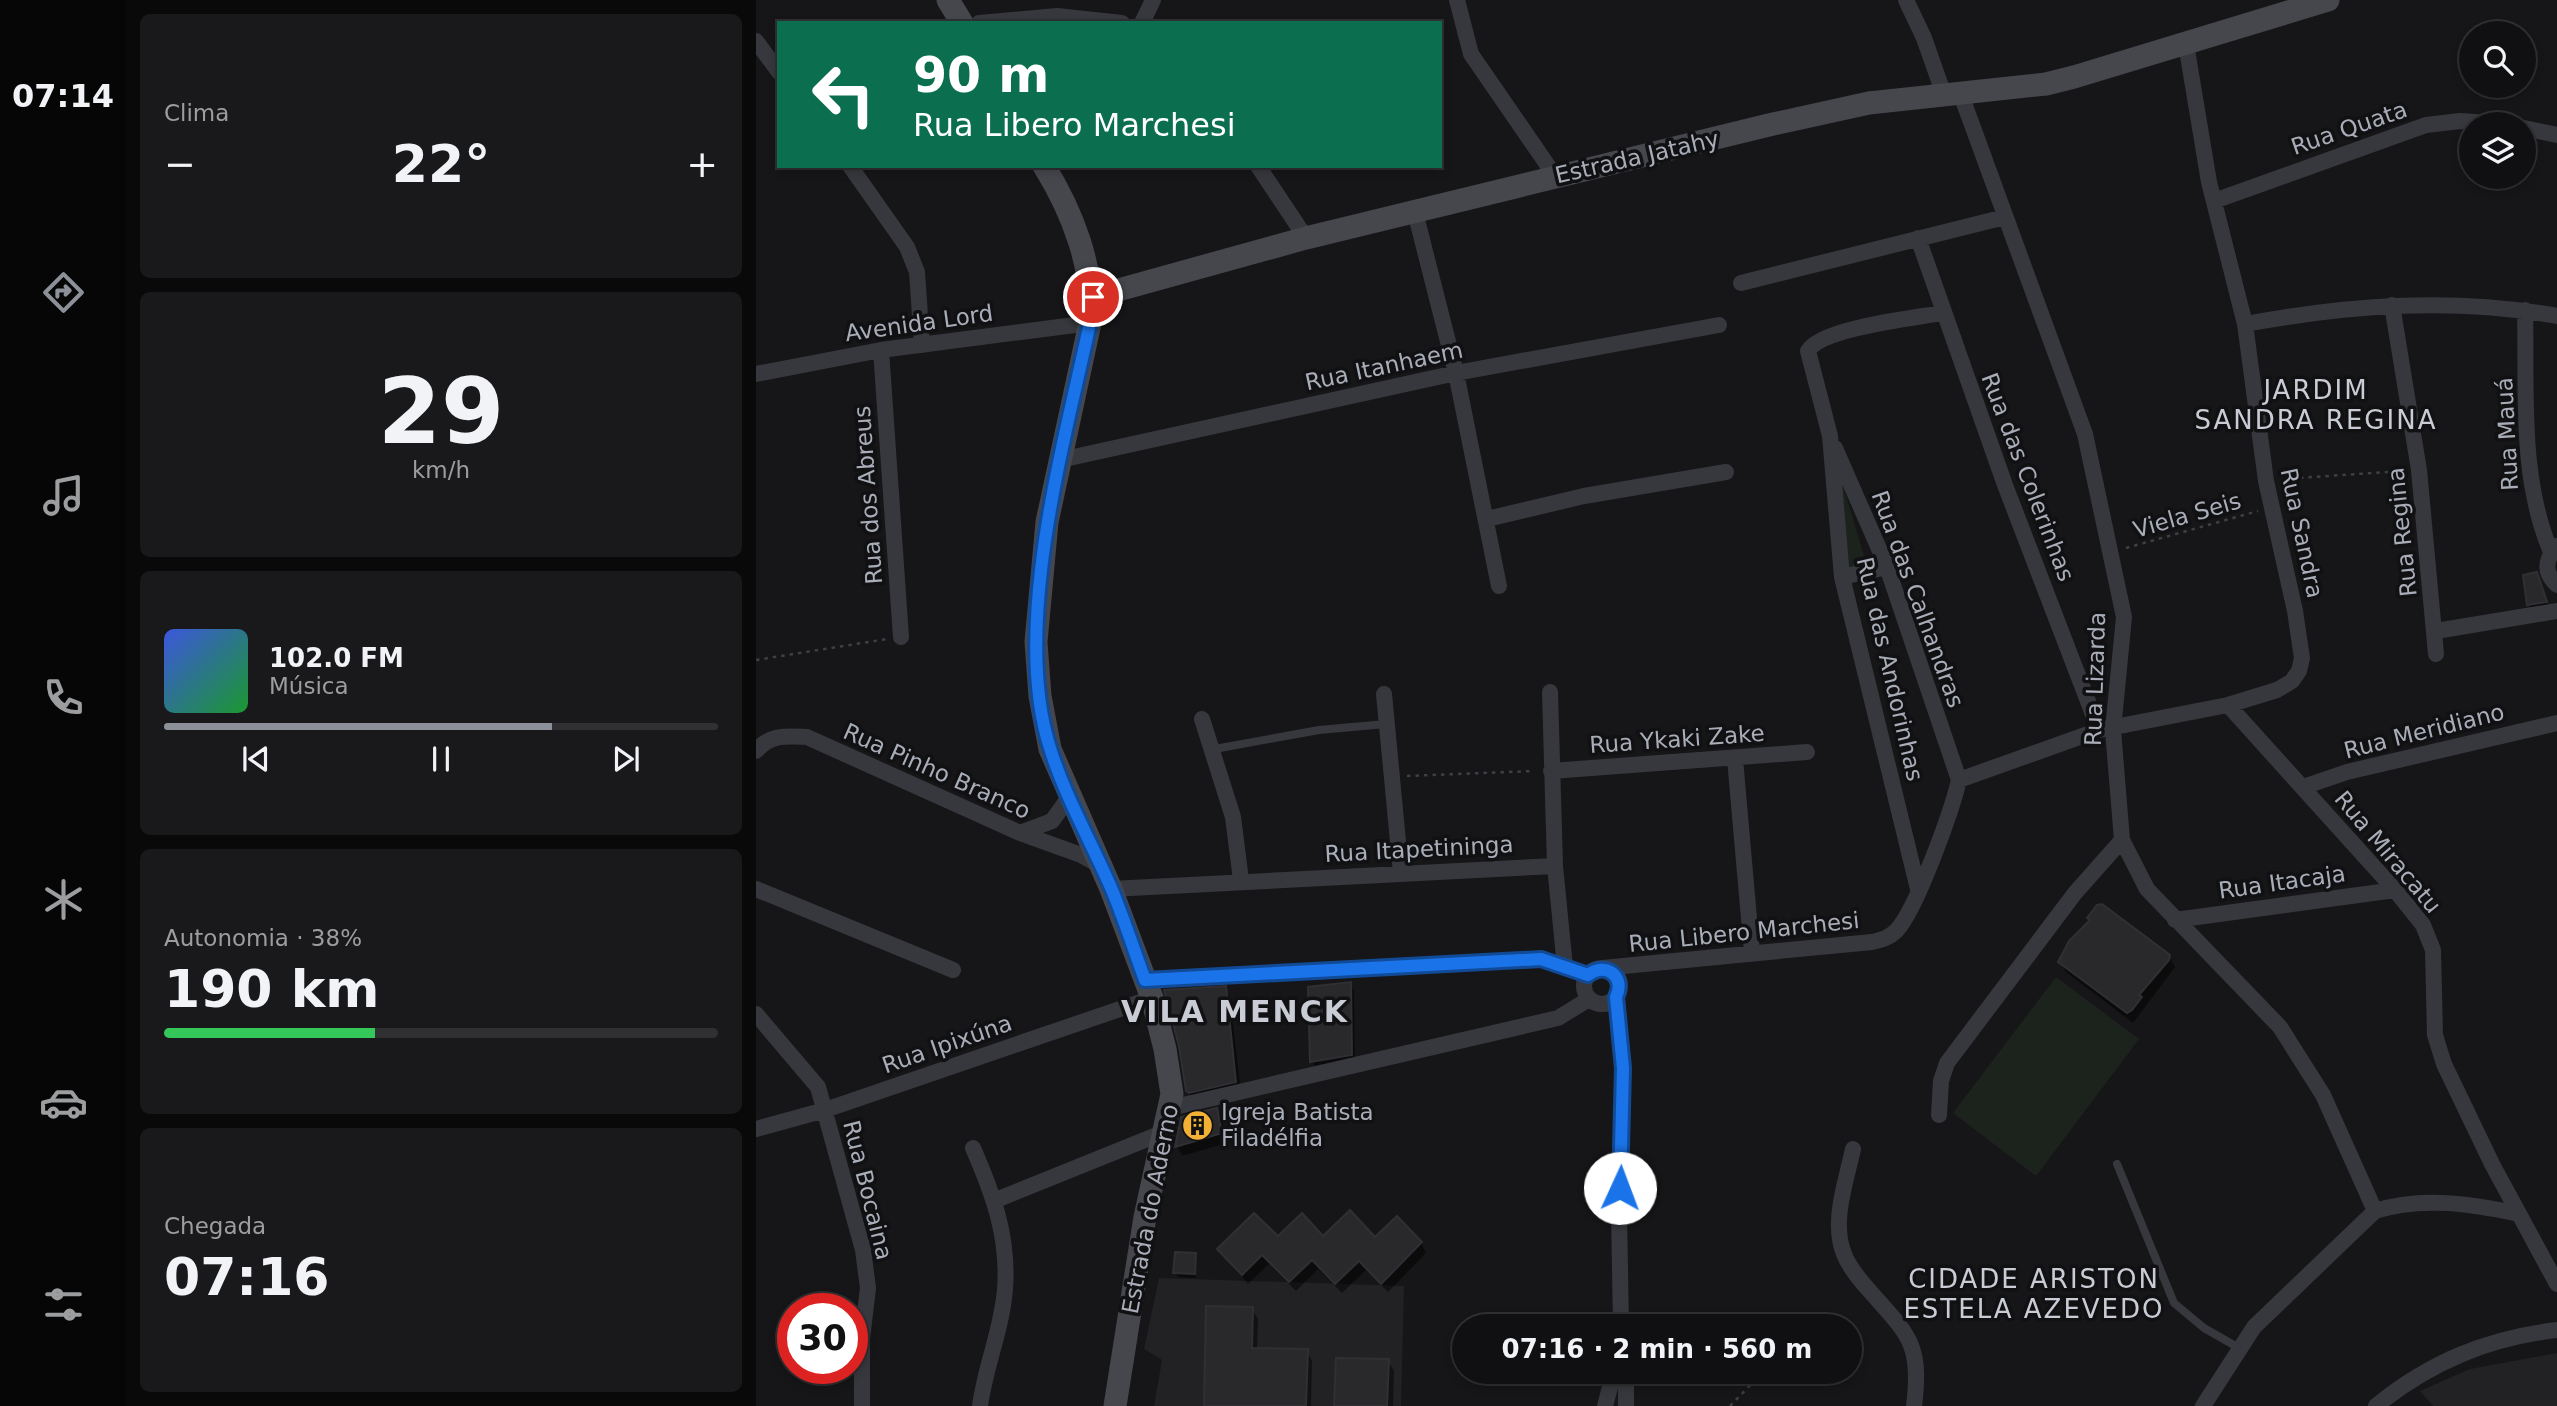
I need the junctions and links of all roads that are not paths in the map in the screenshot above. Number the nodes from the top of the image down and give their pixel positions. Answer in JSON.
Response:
{"nodes":[{"id":1,"x":948,"y":0,"type":"edge"},
{"id":2,"x":1153,"y":0,"type":"edge"},
{"id":3,"x":1457,"y":0,"type":"edge"},
{"id":4,"x":1906,"y":0,"type":"edge"},
{"id":5,"x":2328,"y":0,"type":"edge"},
{"id":6,"x":961,"y":21,"type":"edge"},
{"id":7,"x":1001,"y":21,"type":"edge"},
{"id":8,"x":1103,"y":21,"type":"edge"},
{"id":9,"x":1143,"y":21,"type":"edge"},
{"id":10,"x":757,"y":43,"type":"edge"},
{"id":11,"x":2186,"y":44,"type":"junction"},
{"id":12,"x":777,"y":69,"type":"edge"},
{"id":13,"x":1952,"y":92,"type":"junction"},
{"id":14,"x":2459,"y":121,"type":"edge"},
{"id":15,"x":2536,"y":131,"type":"edge"},
{"id":16,"x":2557,"y":135,"type":"edge"},
{"id":17,"x":851,"y":168,"type":"edge"},
{"id":18,"x":1045,"y":168,"type":"edge"},
{"id":19,"x":1259,"y":168,"type":"edge"},
{"id":20,"x":1555,"y":176,"type":"junction"},
{"id":21,"x":2214,"y":201,"type":"junction"},
{"id":22,"x":1415,"y":212,"type":"junction"},
{"id":23,"x":2005,"y":216,"type":"junction"},
{"id":24,"x":1306,"y":238,"type":"junction"},
{"id":25,"x":1918,"y":238,"type":"junction"},
{"id":26,"x":1741,"y":283,"type":"dead end"},
{"id":27,"x":1093,"y":297,"type":"junction"},
{"id":28,"x":2392,"y":304,"type":"junction"},
{"id":29,"x":2525,"y":310,"type":"junction"},
{"id":30,"x":1942,"y":313,"type":"junction"},
{"id":31,"x":2557,"y":317,"type":"edge"},
{"id":32,"x":1090,"y":323,"type":"junction"},
{"id":33,"x":2245,"y":324,"type":"junction"},
{"id":34,"x":1719,"y":325,"type":"dead end"},
{"id":35,"x":922,"y":345,"type":"junction"},
{"id":36,"x":881,"y":350,"type":"junction"},
{"id":37,"x":756,"y":373,"type":"edge"},
{"id":38,"x":1456,"y":373,"type":"junction"},
{"id":39,"x":1830,"y":436,"type":"junction"},
{"id":40,"x":1060,"y":460,"type":"junction"},
{"id":41,"x":1726,"y":472,"type":"dead end"},
{"id":42,"x":1487,"y":519,"type":"junction"},
{"id":43,"x":2554,"y":549,"type":"edge"},
{"id":44,"x":1886,"y":567,"type":"junction"},
{"id":45,"x":1842,"y":577,"type":"junction"},
{"id":46,"x":2557,"y":585,"type":"edge"},
{"id":47,"x":1499,"y":586,"type":"dead end"},
{"id":48,"x":2557,"y":611,"type":"edge"},
{"id":49,"x":2436,"y":631,"type":"junction"},
{"id":50,"x":901,"y":637,"type":"road end"},
{"id":51,"x":2436,"y":654,"type":"dead end"},
{"id":52,"x":1550,"y":692,"type":"dead end"},
{"id":53,"x":1384,"y":694,"type":"dead end"},
{"id":54,"x":2228,"y":705,"type":"junction"},
{"id":55,"x":1202,"y":719,"type":"dead end"},
{"id":56,"x":2557,"y":723,"type":"edge"},
{"id":57,"x":1386,"y":724,"type":"junction"},
{"id":58,"x":2106,"y":730,"type":"junction"},
{"id":59,"x":1209,"y":750,"type":"junction"},
{"id":60,"x":756,"y":751,"type":"edge"},
{"id":61,"x":1807,"y":751,"type":"dead end"},
{"id":62,"x":1735,"y":759,"type":"junction"},
{"id":63,"x":1551,"y":771,"type":"junction"},
{"id":64,"x":1959,"y":780,"type":"junction"},
{"id":65,"x":2302,"y":786,"type":"junction"},
{"id":66,"x":1070,"y":796,"type":"junction"},
{"id":67,"x":1020,"y":832,"type":"junction"},
{"id":68,"x":2122,"y":840,"type":"junction"},
{"id":69,"x":1101,"y":866,"type":"junction"},
{"id":70,"x":1555,"y":866,"type":"junction"},
{"id":71,"x":1401,"y":873,"type":"junction"},
{"id":72,"x":1241,"y":880,"type":"junction"},
{"id":73,"x":756,"y":889,"type":"edge"},
{"id":74,"x":1111,"y":889,"type":"junction"},
{"id":75,"x":1918,"y":889,"type":"junction"},
{"id":76,"x":2395,"y":890,"type":"junction"},
{"id":77,"x":2175,"y":920,"type":"junction"},
{"id":78,"x":1752,"y":953,"type":"junction"},
{"id":79,"x":1565,"y":967,"type":"junction"},
{"id":80,"x":953,"y":970,"type":"dead end"},
{"id":81,"x":1595,"y":972,"type":"junction"},
{"id":82,"x":1149,"y":989,"type":"junction"},
{"id":83,"x":1616,"y":997,"type":"junction"},
{"id":84,"x":1589,"y":999,"type":"junction"},
{"id":85,"x":756,"y":1014,"type":"edge"},
{"id":86,"x":1170,"y":1108,"type":"junction"},
{"id":87,"x":825,"y":1110,"type":"junction"},
{"id":88,"x":1939,"y":1115,"type":"dead end"},
{"id":89,"x":756,"y":1129,"type":"edge"},
{"id":90,"x":1162,"y":1133,"type":"junction"},
{"id":91,"x":973,"y":1148,"type":"dead end"},
{"id":92,"x":1853,"y":1149,"type":"dead end"},
{"id":93,"x":2117,"y":1164,"type":"dead end"},
{"id":94,"x":996,"y":1200,"type":"junction"},
{"id":95,"x":2375,"y":1211,"type":"junction"},
{"id":96,"x":2519,"y":1214,"type":"junction"},
{"id":97,"x":2557,"y":1284,"type":"edge"},
{"id":98,"x":1621,"y":1314,"type":"edge"},
{"id":99,"x":2557,"y":1330,"type":"edge"},
{"id":100,"x":2239,"y":1348,"type":"junction"},
{"id":101,"x":1611,"y":1384,"type":"edge"},
{"id":102,"x":1626,"y":1384,"type":"edge"},
{"id":103,"x":862,"y":1406,"type":"edge"},
{"id":104,"x":980,"y":1406,"type":"edge"},
{"id":105,"x":1115,"y":1406,"type":"edge"},
{"id":106,"x":1605,"y":1406,"type":"edge"},
{"id":107,"x":1626,"y":1406,"type":"edge"},
{"id":108,"x":1914,"y":1406,"type":"edge"},
{"id":109,"x":2203,"y":1406,"type":"edge"},
{"id":110,"x":2376,"y":1406,"type":"edge"}],
"edges":[{"from":1,"to":6,"type":"main road"},
{"from":2,"to":9,"type":"street"},
{"from":3,"to":20,"type":"street"},
{"from":4,"to":13,"type":"street","name":"Rua Lizarda"},
{"from":5,"to":11,"type":"main road","name":"Estrada Jatahy"},
{"from":7,"to":8,"type":"street"},
{"from":10,"to":12,"type":"street"},
{"from":11,"to":13,"type":"main road","name":"Estrada Jatahy"},
{"from":11,"to":21,"type":"street","name":"Rua Sandra"},
{"from":13,"to":20,"type":"main road","name":"Estrada Jatahy"},
{"from":13,"to":23,"type":"street","name":"Rua Lizarda"},
{"from":14,"to":21,"type":"street","name":"Rua Quata"},
{"from":15,"to":16,"type":"street"},
{"from":17,"to":35,"type":"street"},
{"from":18,"to":27,"type":"main road","name":"Estrada do Aderno"},
{"from":19,"to":24,"type":"street"},
{"from":20,"to":22,"type":"main road","name":"Estrada Jatahy"},
{"from":21,"to":33,"type":"street","name":"Rua Sandra"},
{"from":22,"to":24,"type":"main road","name":"Estrada Jatahy"},
{"from":22,"to":38,"type":"street"},
{"from":23,"to":25,"type":"street"},
{"from":23,"to":58,"type":"street","name":"Rua Lizarda"},
{"from":24,"to":27,"type":"main road","name":"Estrada Jatahy"},
{"from":25,"to":26,"type":"street"},
{"from":25,"to":30,"type":"street","name":"Rua das Colerinhas"},
{"from":27,"to":32,"type":"main road","name":"Estrada do Aderno"},
{"from":28,"to":29,"type":"street"},
{"from":28,"to":33,"type":"street"},
{"from":28,"to":49,"type":"street","name":"Rua Regina"},
{"from":29,"to":31,"type":"street"},
{"from":29,"to":43,"type":"street","name":"Rua Mauá"},
{"from":30,"to":39,"type":"street","name":"Rua das Andorinhas"},
{"from":30,"to":58,"type":"street","name":"Rua das Colerinhas"},
{"from":32,"to":35,"type":"street","name":"Avenida Lord"},
{"from":32,"to":40,"type":"main road","name":"Estrada do Aderno"},
{"from":33,"to":54,"type":"street","name":"Rua Sandra"},
{"from":34,"to":38,"type":"street","name":"Rua Itanhaem"},
{"from":35,"to":36,"type":"street","name":"Avenida Lord"},
{"from":36,"to":37,"type":"street","name":"Avenida Lord"},
{"from":36,"to":50,"type":"street","name":"Rua dos Abreus"},
{"from":38,"to":40,"type":"street","name":"Rua Itanhaem"},
{"from":38,"to":42,"type":"street"},
{"from":39,"to":44,"type":"street","name":"Rua das Calhandras"},
{"from":39,"to":45,"type":"street","name":"Rua das Andorinhas"},
{"from":40,"to":66,"type":"main road","name":"Estrada do Aderno"},
{"from":41,"to":42,"type":"street"},
{"from":42,"to":47,"type":"street"},
{"from":43,"to":46,"type":"street","name":"Rua Mauá"},
{"from":44,"to":45,"type":"street"},
{"from":44,"to":64,"type":"street","name":"Rua das Calhandras"},
{"from":45,"to":75,"type":"street","name":"Rua das Andorinhas"},
{"from":48,"to":49,"type":"street"},
{"from":49,"to":51,"type":"street","name":"Rua Regina"},
{"from":52,"to":63,"type":"street"},
{"from":53,"to":57,"type":"street"},
{"from":54,"to":58,"type":"street","name":"Rua Sandra"},
{"from":54,"to":65,"type":"street","name":"Rua Miracatu"},
{"from":55,"to":59,"type":"street"},
{"from":56,"to":65,"type":"street","name":"Rua Meridiano"},
{"from":57,"to":59,"type":"lane"},
{"from":57,"to":71,"type":"street"},
{"from":58,"to":64,"type":"street"},
{"from":58,"to":68,"type":"street","name":"Rua Lizarda"},
{"from":59,"to":72,"type":"street"},
{"from":60,"to":67,"type":"street","name":"Rua Pinho Branco"},
{"from":61,"to":62,"type":"street","name":"Rua Ykaki Zake"},
{"from":62,"to":63,"type":"street","name":"Rua Ykaki Zake"},
{"from":62,"to":78,"type":"street"},
{"from":63,"to":70,"type":"street"},
{"from":64,"to":75,"type":"street","name":"Rua Libero Marchesi"},
{"from":65,"to":76,"type":"street","name":"Rua Miracatu"},
{"from":66,"to":67,"type":"street"},
{"from":66,"to":69,"type":"main road","name":"Estrada do Aderno"},
{"from":67,"to":69,"type":"street","name":"Rua Pinho Branco"},
{"from":68,"to":77,"type":"street","name":"Rua Lizarda"},
{"from":68,"to":88,"type":"street"},
{"from":69,"to":74,"type":"main road","name":"Estrada do Aderno"},
{"from":70,"to":71,"type":"street","name":"Rua Itapetininga"},
{"from":70,"to":79,"type":"street"},
{"from":71,"to":72,"type":"street","name":"Rua Itapetininga"},
{"from":72,"to":74,"type":"street","name":"Rua Itapetininga"},
{"from":73,"to":80,"type":"street"},
{"from":74,"to":82,"type":"main road","name":"Estrada do Aderno"},
{"from":75,"to":78,"type":"street","name":"Rua Libero Marchesi"},
{"from":76,"to":77,"type":"street","name":"Rua Itacaja"},
{"from":76,"to":96,"type":"street","name":"Rua Miracatu"},
{"from":77,"to":95,"type":"street","name":"Rua Lizarda"},
{"from":78,"to":81,"type":"street","name":"Rua Libero Marchesi"},
{"from":79,"to":81,"type":"street","name":"Rua Libero Marchesi"},
{"from":79,"to":82,"type":"street","name":"Rua Libero Marchesi"},
{"from":81,"to":83,"type":"street"},
{"from":81,"to":84,"type":"street"},
{"from":82,"to":86,"type":"main road","name":"Estrada do Aderno"},
{"from":82,"to":87,"type":"street","name":"Rua Ipixúna"},
{"from":83,"to":84,"type":"street"},
{"from":83,"to":98,"type":"street"},
{"from":84,"to":86,"type":"street"},
{"from":85,"to":87,"type":"street"},
{"from":86,"to":90,"type":"main road","name":"Estrada do Aderno"},
{"from":87,"to":89,"type":"street","name":"Rua Ipixúna"},
{"from":87,"to":103,"type":"street","name":"Rua Bocaina"},
{"from":90,"to":94,"type":"street"},
{"from":90,"to":105,"type":"main road","name":"Estrada do Aderno"},
{"from":91,"to":94,"type":"street"},
{"from":92,"to":108,"type":"street"},
{"from":93,"to":100,"type":"lane"},
{"from":94,"to":104,"type":"street"},
{"from":95,"to":96,"type":"street"},
{"from":95,"to":100,"type":"street"},
{"from":96,"to":97,"type":"street","name":"Rua Miracatu"},
{"from":99,"to":110,"type":"street"},
{"from":100,"to":109,"type":"street"},
{"from":101,"to":106,"type":"street"},
{"from":102,"to":107,"type":"street"}]}
